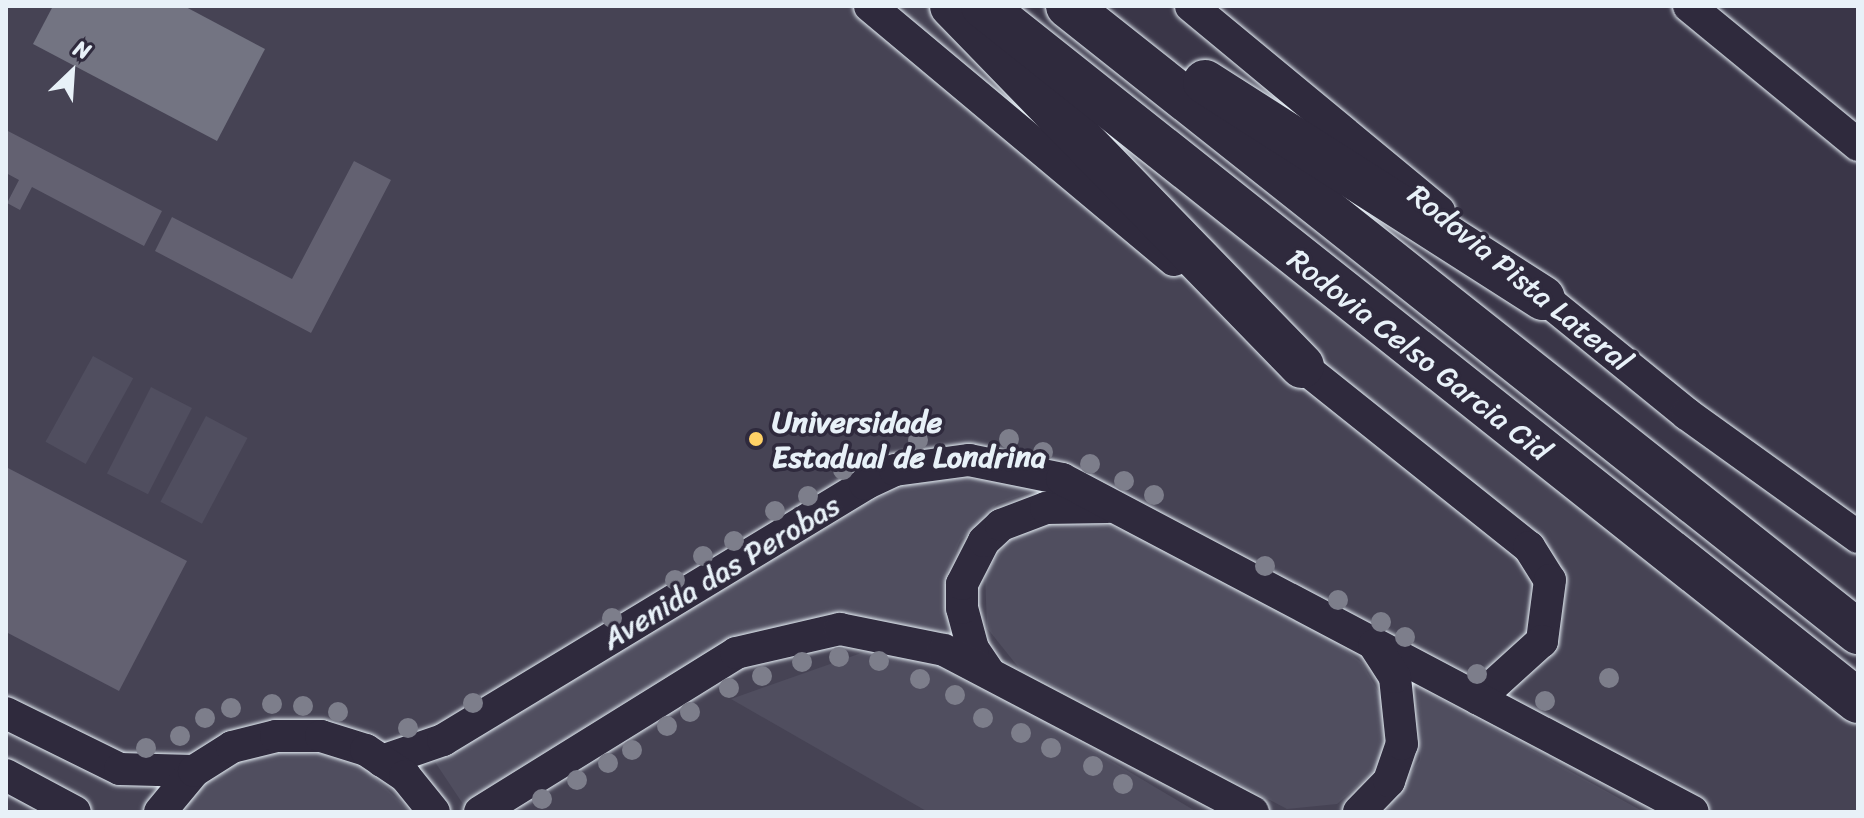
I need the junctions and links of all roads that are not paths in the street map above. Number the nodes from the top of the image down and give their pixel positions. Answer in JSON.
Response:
{"nodes":[{"id":1,"x":870,"y":6,"type":"edge"},
{"id":2,"x":952,"y":6,"type":"edge"},
{"id":3,"x":983,"y":6,"type":"edge"},
{"id":4,"x":1068,"y":6,"type":"edge"},
{"id":5,"x":1085,"y":6,"type":"edge"},
{"id":6,"x":1191,"y":6,"type":"edge"},
{"id":7,"x":1689,"y":6,"type":"edge"},
{"id":8,"x":1858,"y":145,"type":"edge"},
{"id":9,"x":1543,"y":298,"type":"junction"},
{"id":10,"x":1302,"y":366,"type":"junction"},
{"id":11,"x":1122,"y":511,"type":"junction"},
{"id":12,"x":1858,"y":537,"type":"edge"},
{"id":13,"x":1858,"y":632,"type":"edge"},
{"id":14,"x":1374,"y":645,"type":"junction"},
{"id":15,"x":988,"y":671,"type":"junction"},
{"id":16,"x":1478,"y":699,"type":"junction"},
{"id":17,"x":1858,"y":701,"type":"edge"},
{"id":18,"x":6,"y":713,"type":"edge"},
{"id":19,"x":382,"y":761,"type":"junction"},
{"id":20,"x":194,"y":771,"type":"junction"},
{"id":21,"x":6,"y":775,"type":"edge"},
{"id":22,"x":75,"y":812,"type":"edge"},
{"id":23,"x":160,"y":812,"type":"edge"},
{"id":24,"x":434,"y":812,"type":"edge"},
{"id":25,"x":480,"y":812,"type":"edge"},
{"id":26,"x":1253,"y":812,"type":"edge"},
{"id":27,"x":1359,"y":812,"type":"edge"},
{"id":28,"x":1693,"y":812,"type":"edge"}],
"edges":[{"from":1,"to":10,"type":"street"},
{"from":2,"to":10,"type":"highway"},
{"from":3,"to":17,"type":"highway","name":"Rodovia Celso Garcia Cid"},
{"from":4,"to":13,"type":"highway","name":"Rodovia Celso Garcia Cid"},
{"from":5,"to":9,"type":"highway"},
{"from":6,"to":9,"type":"street","name":"Rodovia Pista Lateral"},
{"from":7,"to":8,"type":"street"},
{"from":9,"to":12,"type":"street","name":"Rodovia Pista Lateral"},
{"from":10,"to":16,"type":"street"},
{"from":11,"to":14,"type":"street","name":"Avenida das Perobas"},
{"from":11,"to":15,"type":"street"},
{"from":11,"to":19,"type":"street","name":"Avenida das Perobas"},
{"from":14,"to":16,"type":"street","name":"Avenida das Perobas"},
{"from":14,"to":27,"type":"street"},
{"from":15,"to":25,"type":"street"},
{"from":15,"to":26,"type":"street"},
{"from":16,"to":28,"type":"street","name":"Avenida das Perobas"},
{"from":18,"to":20,"type":"street"},
{"from":19,"to":20,"type":"street"},
{"from":19,"to":24,"type":"street"},
{"from":20,"to":23,"type":"street"},
{"from":21,"to":22,"type":"street"}]}
